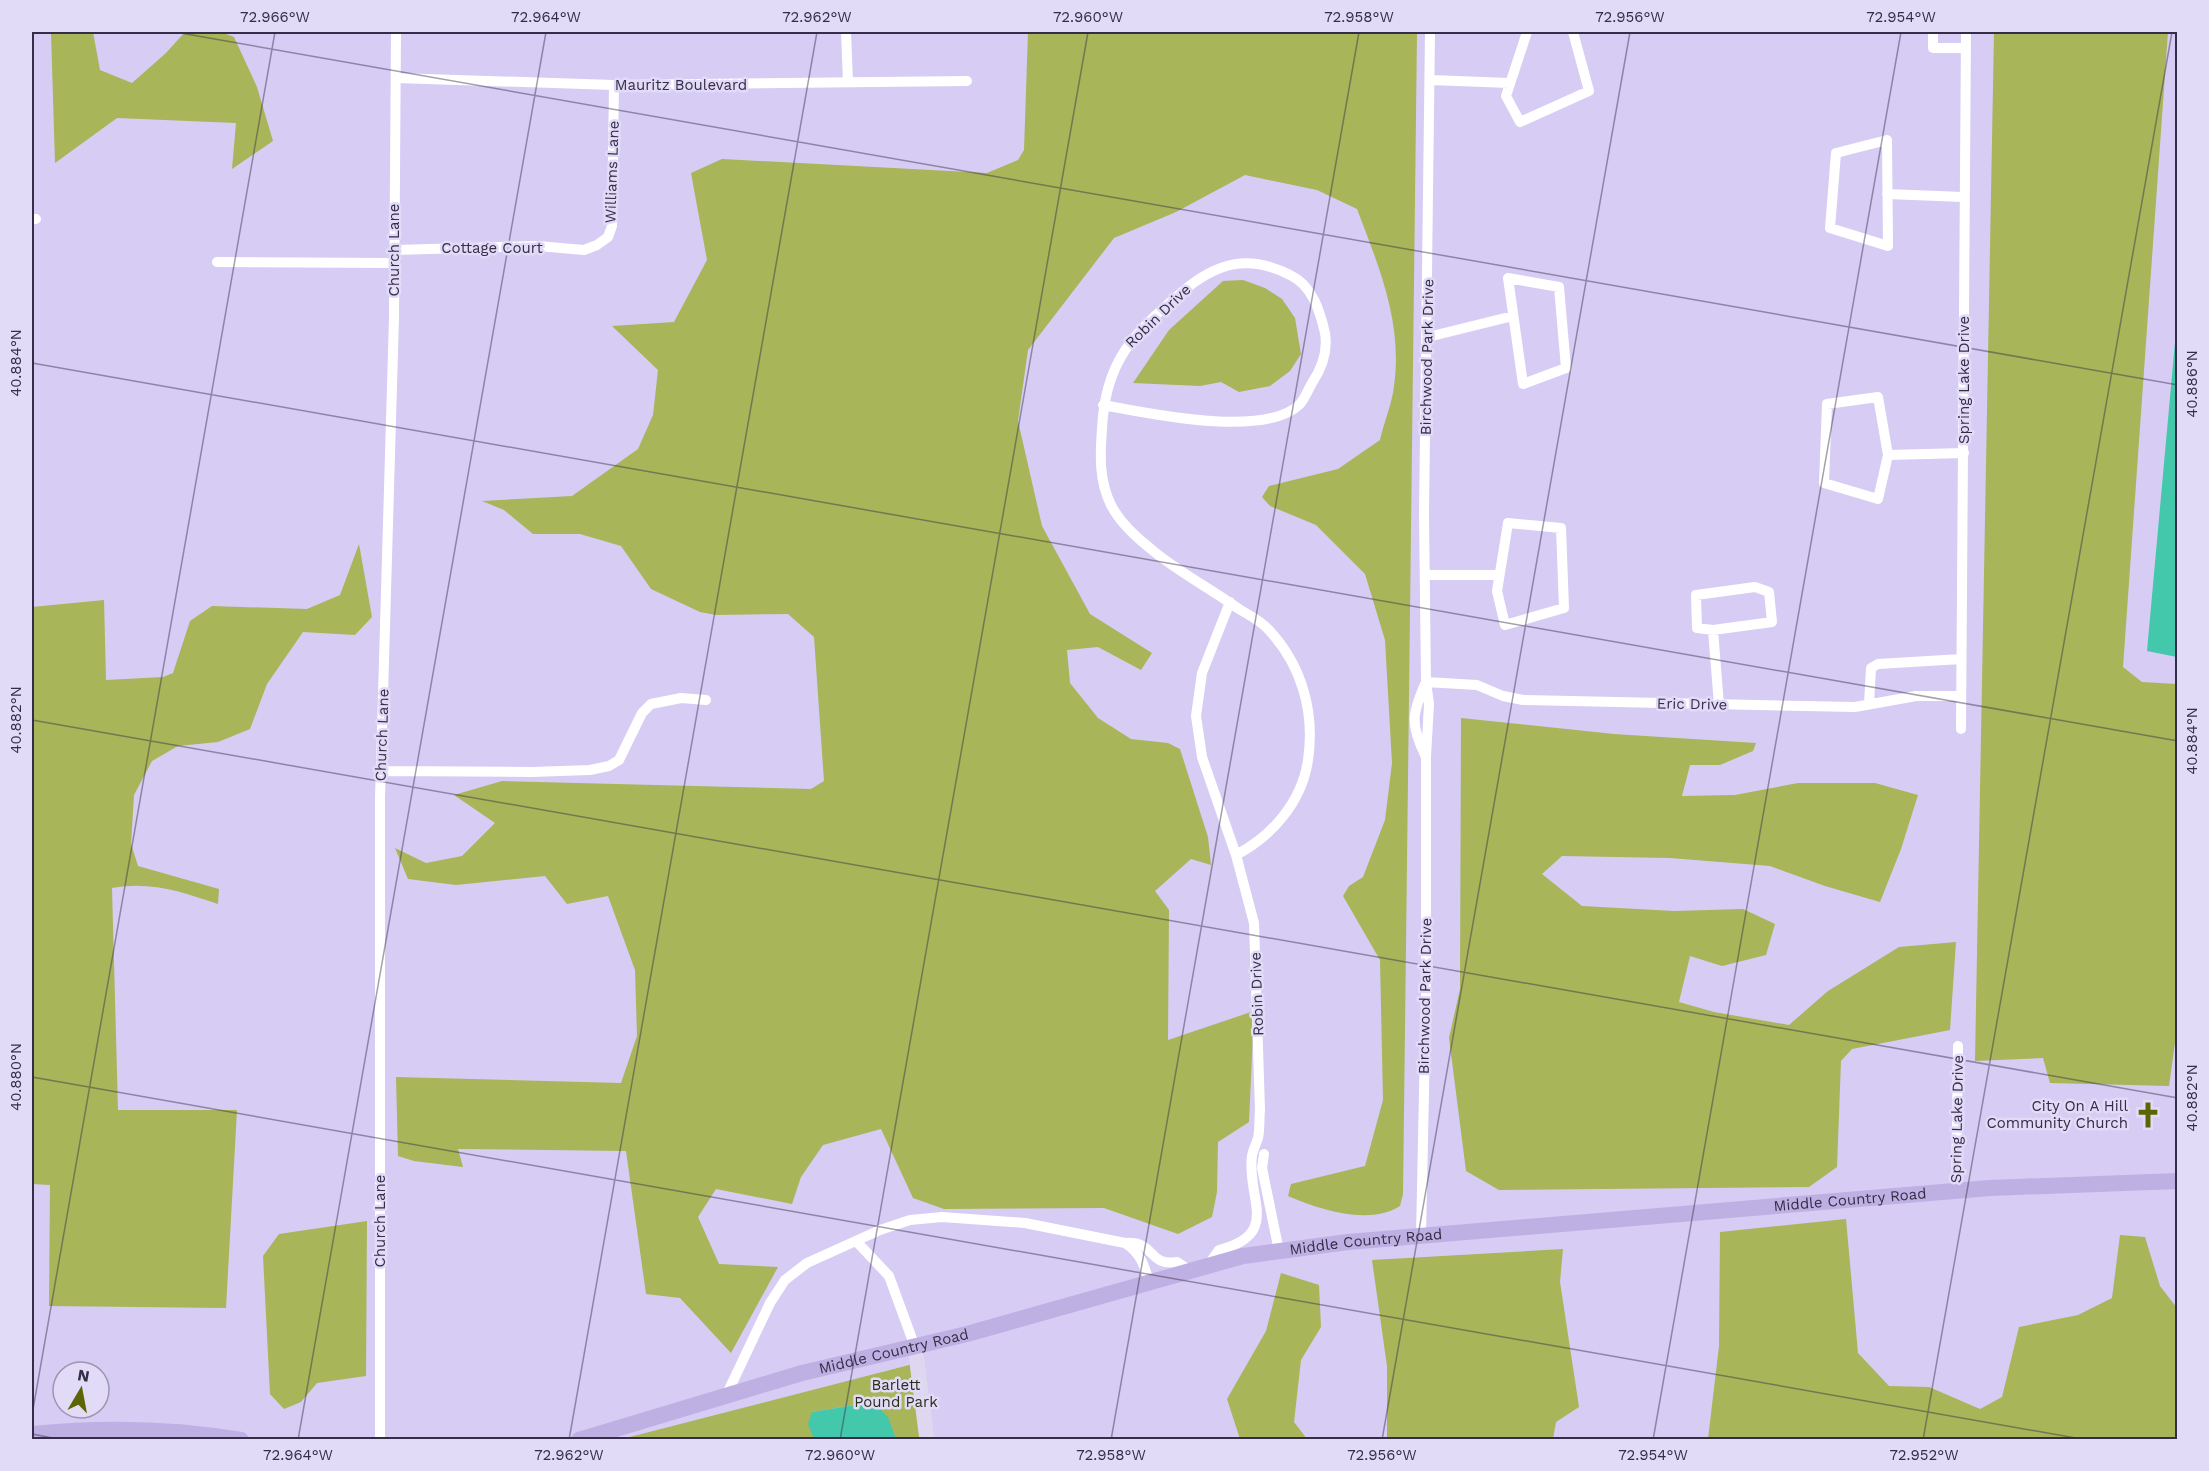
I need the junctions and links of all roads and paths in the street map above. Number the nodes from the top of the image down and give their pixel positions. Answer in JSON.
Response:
{"nodes":[{"id":1,"x":396,"y":32,"type":"edge"},
{"id":2,"x":846,"y":32,"type":"edge"},
{"id":3,"x":1430,"y":32,"type":"edge"},
{"id":4,"x":1527,"y":32,"type":"edge"},
{"id":5,"x":1573,"y":32,"type":"edge"},
{"id":6,"x":1933,"y":32,"type":"edge"},
{"id":7,"x":1966,"y":32,"type":"edge"},
{"id":8,"x":1965,"y":48,"type":"junction"},
{"id":9,"x":396,"y":78,"type":"junction"},
{"id":10,"x":1430,"y":80,"type":"junction"},
{"id":11,"x":967,"y":81,"type":"dead end"},
{"id":12,"x":848,"y":82,"type":"junction"},
{"id":13,"x":1510,"y":83,"type":"junction"},
{"id":14,"x":614,"y":86,"type":"junction"},
{"id":15,"x":1887,"y":194,"type":"junction"},
{"id":16,"x":1963,"y":197,"type":"junction"},
{"id":17,"x":589,"y":248,"type":"joint"},
{"id":18,"x":394,"y":250,"type":"junction"},
{"id":19,"x":217,"y":262,"type":"dead end"},
{"id":20,"x":393,"y":263,"type":"junction"},
{"id":21,"x":1513,"y":316,"type":"junction"},
{"id":22,"x":1428,"y":337,"type":"junction"},
{"id":23,"x":1103,"y":405,"type":"junction"},
{"id":24,"x":1964,"y":453,"type":"junction"},
{"id":25,"x":1888,"y":455,"type":"junction"},
{"id":26,"x":1426,"y":574,"type":"junction"},
{"id":27,"x":1499,"y":575,"type":"junction"},
{"id":28,"x":1230,"y":602,"type":"junction"},
{"id":29,"x":1713,"y":630,"type":"junction"},
{"id":30,"x":1961,"y":659,"type":"junction"},
{"id":31,"x":1426,"y":682,"type":"junction"},
{"id":32,"x":1960,"y":696,"type":"junction"},
{"id":33,"x":706,"y":700,"type":"dead end"},
{"id":34,"x":1869,"y":704,"type":"junction"},
{"id":35,"x":1719,"y":705,"type":"junction"},
{"id":36,"x":1961,"y":729,"type":"dead end"},
{"id":37,"x":1426,"y":757,"type":"junction"},
{"id":38,"x":380,"y":771,"type":"junction"},
{"id":39,"x":1236,"y":855,"type":"junction"},
{"id":40,"x":1958,"y":1046,"type":"dead end"},
{"id":41,"x":1259,"y":1136,"type":"junction"},
{"id":42,"x":2178,"y":1181,"type":"edge"},
{"id":43,"x":1956,"y":1192,"type":"junction"},
{"id":44,"x":1420,"y":1236,"type":"junction"},
{"id":45,"x":857,"y":1242,"type":"junction"},
{"id":46,"x":1125,"y":1243,"type":"junction"},
{"id":47,"x":1279,"y":1251,"type":"junction"},
{"id":48,"x":1209,"y":1264,"type":"junction"},
{"id":49,"x":1189,"y":1270,"type":"junction"},
{"id":50,"x":1149,"y":1282,"type":"junction"},
{"id":51,"x":915,"y":1347,"type":"junction"},
{"id":52,"x":724,"y":1398,"type":"junction"},
{"id":53,"x":32,"y":1434,"type":"edge"},
{"id":54,"x":241,"y":1440,"type":"edge"},
{"id":55,"x":380,"y":1440,"type":"edge"},
{"id":56,"x":579,"y":1440,"type":"edge"},
{"id":57,"x":927,"y":1440,"type":"edge"}],
"edges":[{"from":1,"to":9,"type":"street","name":"Church Lane"},
{"from":2,"to":12,"type":"street"},
{"from":3,"to":10,"type":"street","name":"Birchwood Park Drive"},
{"from":4,"to":13,"type":"street"},
{"from":5,"to":13,"type":"street"},
{"from":6,"to":8,"type":"street"},
{"from":7,"to":8,"type":"street","name":"Spring Lake Drive"},
{"from":8,"to":16,"type":"street","name":"Spring Lake Drive"},
{"from":9,"to":14,"type":"street","name":"Mauritz Boulevard"},
{"from":9,"to":18,"type":"street","name":"Church Lane"},
{"from":10,"to":13,"type":"street"},
{"from":10,"to":22,"type":"street","name":"Birchwood Park Drive"},
{"from":11,"to":12,"type":"street","name":"Mauritz Boulevard"},
{"from":12,"to":14,"type":"street","name":"Mauritz Boulevard"},
{"from":14,"to":17,"type":"street","name":"Williams Lane"},
{"from":15,"to":15,"type":"street"},
{"from":15,"to":16,"type":"street"},
{"from":16,"to":24,"type":"street","name":"Spring Lake Drive"},
{"from":17,"to":18,"type":"street","name":"Cottage Court"},
{"from":18,"to":20,"type":"street","name":"Church Lane"},
{"from":19,"to":20,"type":"street"},
{"from":20,"to":38,"type":"street","name":"Church Lane"},
{"from":21,"to":21,"type":"street"},
{"from":21,"to":22,"type":"street"},
{"from":22,"to":26,"type":"street","name":"Birchwood Park Drive"},
{"from":23,"to":23,"type":"street","name":"Robin Drive"},
{"from":23,"to":28,"type":"street","name":"Robin Drive"},
{"from":24,"to":25,"type":"street"},
{"from":24,"to":30,"type":"street","name":"Spring Lake Drive"},
{"from":25,"to":25,"type":"street"},
{"from":26,"to":27,"type":"street"},
{"from":26,"to":31,"type":"street","name":"Birchwood Park Drive"},
{"from":27,"to":27,"type":"street"},
{"from":28,"to":39,"type":"street","name":"Robin Drive"},
{"from":28,"to":39,"type":"street","name":"Robin Drive"},
{"from":29,"to":29,"type":"street"},
{"from":29,"to":35,"type":"street"},
{"from":30,"to":32,"type":"street","name":"Spring Lake Drive"},
{"from":30,"to":34,"type":"street"},
{"from":31,"to":35,"type":"street","name":"Eric Drive"},
{"from":31,"to":37,"type":"street","name":"Birchwood Park Drive"},
{"from":31,"to":37,"type":"street","name":"Birchwood Park Drive"},
{"from":32,"to":34,"type":"street","name":"Eric Drive"},
{"from":32,"to":36,"type":"street","name":"Spring Lake Drive"},
{"from":33,"to":38,"type":"street"},
{"from":34,"to":35,"type":"street","name":"Eric Drive"},
{"from":37,"to":44,"type":"street","name":"Birchwood Park Drive"},
{"from":38,"to":55,"type":"street","name":"Church Lane"},
{"from":39,"to":41,"type":"street","name":"Robin Drive"},
{"from":40,"to":43,"type":"street","name":"Spring Lake Drive"},
{"from":41,"to":47,"type":"street","name":"Robin Drive"},
{"from":41,"to":48,"type":"street","name":"Robin Drive"},
{"from":42,"to":43,"type":"main road","name":"Middle Country Road"},
{"from":43,"to":44,"type":"main road","name":"Middle Country Road"},
{"from":44,"to":47,"type":"main road","name":"Middle Country Road"},
{"from":45,"to":46,"type":"street"},
{"from":45,"to":51,"type":"street"},
{"from":45,"to":52,"type":"street"},
{"from":46,"to":49,"type":"street"},
{"from":46,"to":50,"type":"street"},
{"from":47,"to":48,"type":"main road","name":"Middle Country Road"},
{"from":48,"to":49,"type":"main road","name":"Middle Country Road"},
{"from":49,"to":50,"type":"main road","name":"Middle Country Road"},
{"from":50,"to":51,"type":"main road","name":"Middle Country Road"},
{"from":51,"to":52,"type":"main road","name":"Middle Country Road"},
{"from":51,"to":57,"type":"street"},
{"from":52,"to":56,"type":"main road","name":"Middle Country Road"},
{"from":53,"to":54,"type":"main road"}]}
